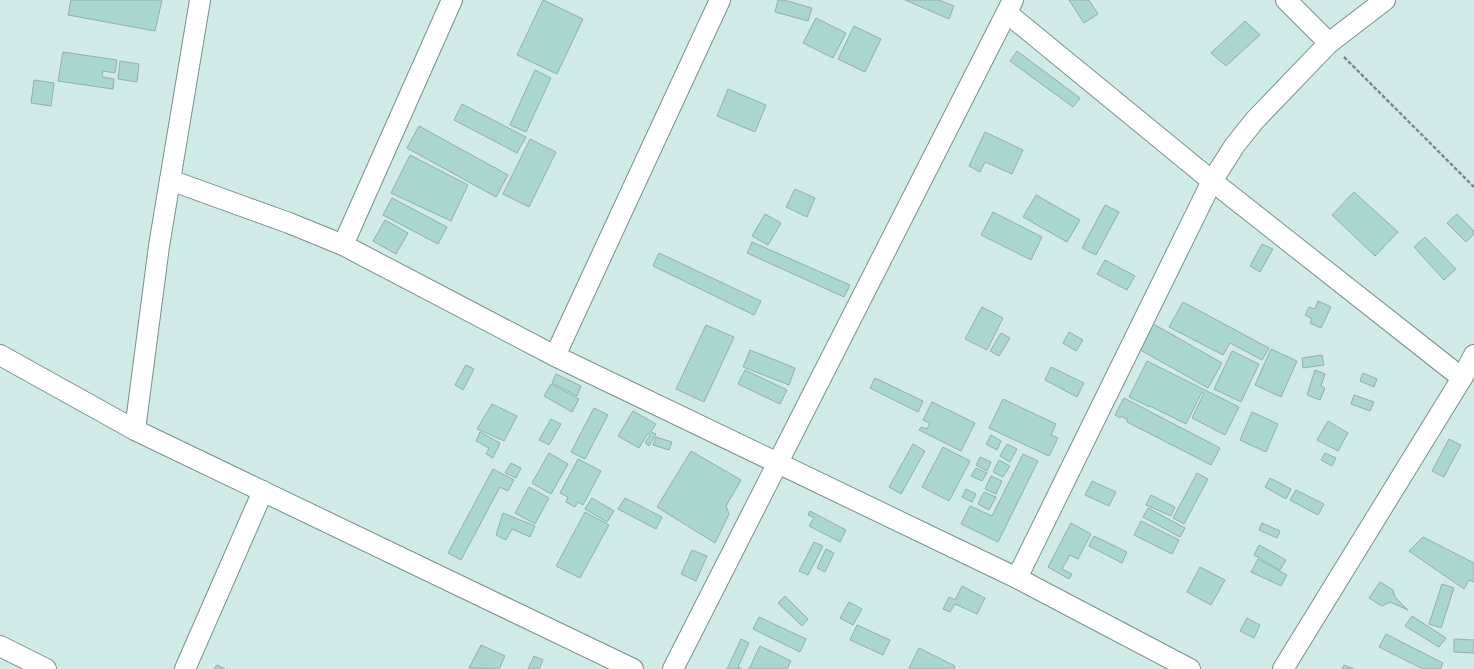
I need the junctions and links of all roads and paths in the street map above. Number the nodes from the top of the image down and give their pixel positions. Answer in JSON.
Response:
{"nodes":[{"id":1,"x":200,"y":0,"type":"edge"},
{"id":2,"x":452,"y":0,"type":"edge"},
{"id":3,"x":720,"y":0,"type":"edge"},
{"id":4,"x":1286,"y":0,"type":"edge"},
{"id":5,"x":1385,"y":0,"type":"edge"},
{"id":6,"x":1010,"y":6,"type":"edge"},
{"id":7,"x":1329,"y":43,"type":"junction"},
{"id":8,"x":170,"y":180,"type":"junction"},
{"id":9,"x":1212,"y":181,"type":"junction"},
{"id":10,"x":1474,"y":187,"type":"edge"},
{"id":11,"x":342,"y":245,"type":"junction"},
{"id":12,"x":1474,"y":355,"type":"edge"},
{"id":13,"x":0,"y":356,"type":"edge"},
{"id":14,"x":555,"y":356,"type":"junction"},
{"id":15,"x":1462,"y":378,"type":"junction"},
{"id":16,"x":135,"y":430,"type":"junction"},
{"id":17,"x":777,"y":463,"type":"junction"},
{"id":18,"x":263,"y":491,"type":"junction"},
{"id":19,"x":1017,"y":578,"type":"junction"},
{"id":20,"x":0,"y":646,"type":"edge"},
{"id":21,"x":46,"y":669,"type":"edge"},
{"id":22,"x":185,"y":669,"type":"edge"},
{"id":23,"x":633,"y":669,"type":"edge"},
{"id":24,"x":673,"y":669,"type":"edge"},
{"id":25,"x":1190,"y":669,"type":"edge"},
{"id":26,"x":1283,"y":669,"type":"edge"}],
"edges":[{"from":1,"to":8,"type":"street"},
{"from":2,"to":11,"type":"street"},
{"from":3,"to":14,"type":"street"},
{"from":4,"to":7,"type":"street"},
{"from":5,"to":7,"type":"street"},
{"from":6,"to":9,"type":"street"},
{"from":6,"to":17,"type":"street"},
{"from":7,"to":9,"type":"street"},
{"from":7,"to":10,"type":"path"},
{"from":8,"to":11,"type":"street"},
{"from":8,"to":16,"type":"street"},
{"from":9,"to":15,"type":"street"},
{"from":9,"to":19,"type":"street"},
{"from":11,"to":14,"type":"street"},
{"from":12,"to":15,"type":"street"},
{"from":13,"to":16,"type":"street"},
{"from":14,"to":17,"type":"street"},
{"from":15,"to":26,"type":"street"},
{"from":16,"to":18,"type":"street"},
{"from":17,"to":19,"type":"street"},
{"from":17,"to":24,"type":"street"},
{"from":18,"to":22,"type":"street"},
{"from":18,"to":23,"type":"street"},
{"from":19,"to":25,"type":"street"},
{"from":20,"to":21,"type":"street"}]}
